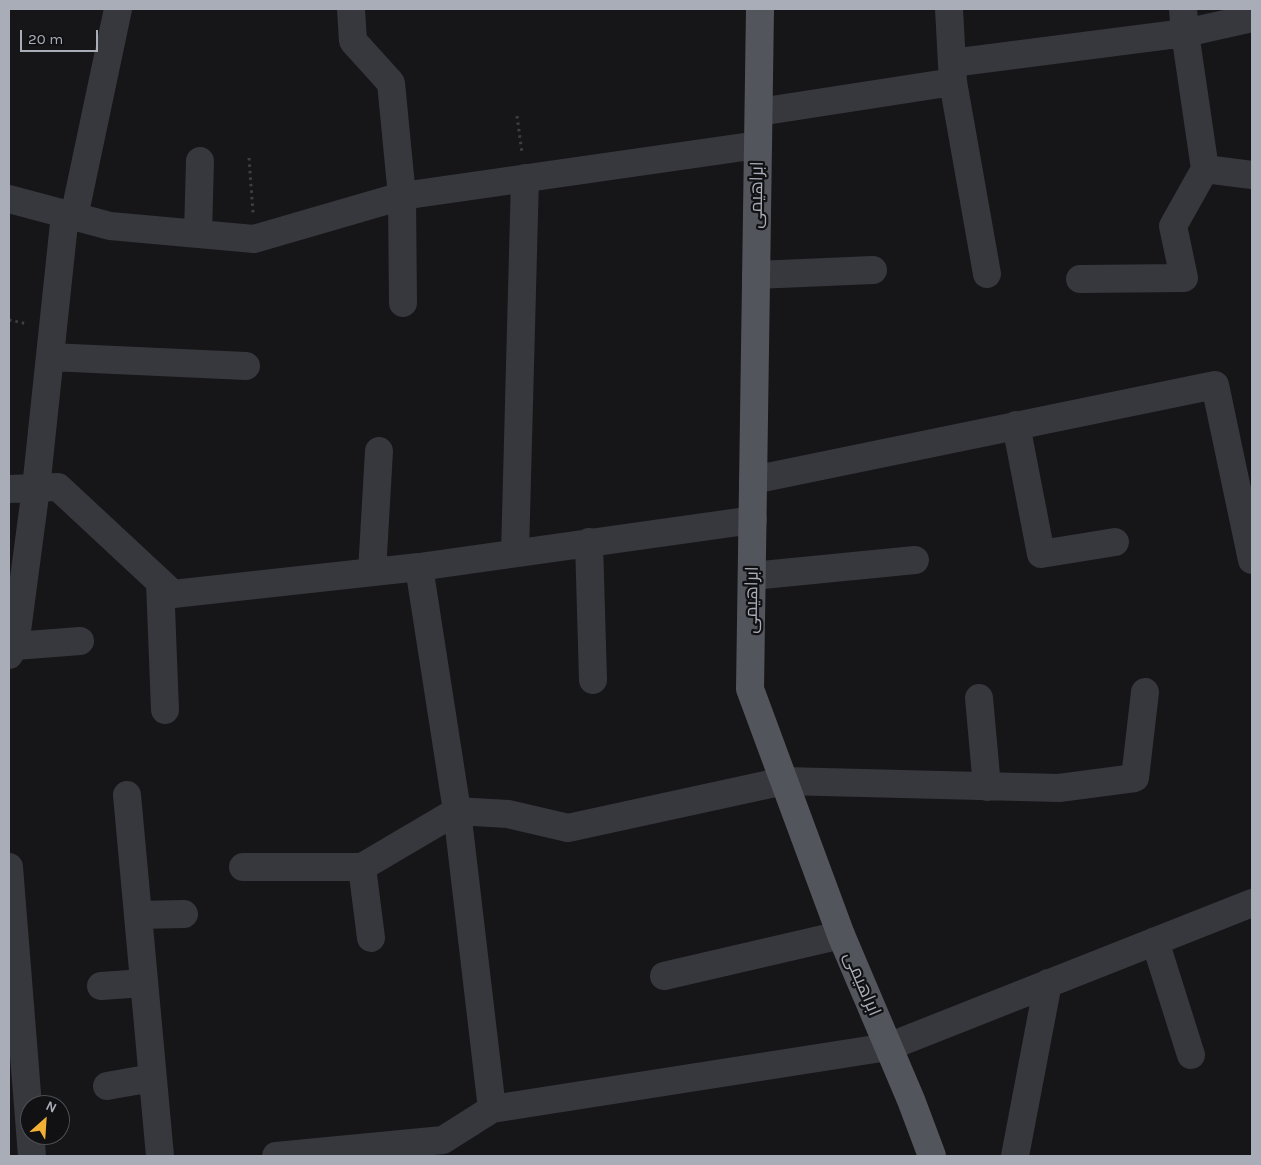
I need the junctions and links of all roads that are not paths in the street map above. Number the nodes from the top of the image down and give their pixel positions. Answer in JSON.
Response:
{"nodes":[{"id":1,"x":118,"y":9,"type":"edge"},
{"id":2,"x":351,"y":9,"type":"edge"},
{"id":3,"x":760,"y":9,"type":"edge"},
{"id":4,"x":949,"y":9,"type":"edge"},
{"id":5,"x":1252,"y":18,"type":"edge"},
{"id":6,"x":1184,"y":21,"type":"edge"},
{"id":7,"x":953,"y":72,"type":"junction"},
{"id":8,"x":759,"y":112,"type":"junction"},
{"id":9,"x":758,"y":145,"type":"junction"},
{"id":10,"x":200,"y":161,"type":"dead end"},
{"id":11,"x":1205,"y":169,"type":"junction"},
{"id":12,"x":1252,"y":175,"type":"edge"},
{"id":13,"x":525,"y":178,"type":"junction"},
{"id":14,"x":402,"y":196,"type":"junction"},
{"id":15,"x":9,"y":199,"type":"edge"},
{"id":16,"x":70,"y":216,"type":"junction"},
{"id":17,"x":198,"y":234,"type":"junction"},
{"id":18,"x":873,"y":270,"type":"dead end"},
{"id":19,"x":987,"y":274,"type":"dead end"},
{"id":20,"x":756,"y":275,"type":"junction"},
{"id":21,"x":1080,"y":279,"type":"dead end"},
{"id":22,"x":402,"y":304,"type":"dead end"},
{"id":23,"x":50,"y":357,"type":"junction"},
{"id":24,"x":246,"y":366,"type":"dead end"},
{"id":25,"x":1016,"y":425,"type":"junction"},
{"id":26,"x":378,"y":451,"type":"dead end"},
{"id":27,"x":753,"y":480,"type":"junction"},
{"id":28,"x":36,"y":488,"type":"junction"},
{"id":29,"x":9,"y":489,"type":"edge"},
{"id":30,"x":753,"y":520,"type":"junction"},
{"id":31,"x":1248,"y":523,"type":"edge"},
{"id":32,"x":589,"y":542,"type":"junction"},
{"id":33,"x":1115,"y":542,"type":"dead end"},
{"id":34,"x":515,"y":553,"type":"junction"},
{"id":35,"x":915,"y":560,"type":"dead end"},
{"id":36,"x":1252,"y":560,"type":"edge"},
{"id":37,"x":419,"y":567,"type":"junction"},
{"id":38,"x":372,"y":572,"type":"junction"},
{"id":39,"x":752,"y":576,"type":"junction"},
{"id":40,"x":160,"y":582,"type":"junction"},
{"id":41,"x":80,"y":641,"type":"dead end"},
{"id":42,"x":12,"y":651,"type":"edge"},
{"id":43,"x":594,"y":680,"type":"dead end"},
{"id":44,"x":1145,"y":692,"type":"dead end"},
{"id":45,"x":979,"y":698,"type":"dead end"},
{"id":46,"x":165,"y":710,"type":"dead end"},
{"id":47,"x":784,"y":781,"type":"junction"},
{"id":48,"x":987,"y":787,"type":"junction"},
{"id":49,"x":127,"y":795,"type":"dead end"},
{"id":50,"x":457,"y":811,"type":"junction"},
{"id":51,"x":9,"y":867,"type":"edge"},
{"id":52,"x":243,"y":867,"type":"dead end"},
{"id":53,"x":362,"y":867,"type":"junction"},
{"id":54,"x":1252,"y":903,"type":"edge"},
{"id":55,"x":184,"y":914,"type":"dead end"},
{"id":56,"x":138,"y":915,"type":"junction"},
{"id":57,"x":841,"y":935,"type":"junction"},
{"id":58,"x":370,"y":938,"type":"dead end"},
{"id":59,"x":1155,"y":941,"type":"junction"},
{"id":60,"x":664,"y":976,"type":"dead end"},
{"id":61,"x":144,"y":983,"type":"junction"},
{"id":62,"x":1048,"y":983,"type":"junction"},
{"id":63,"x":101,"y":986,"type":"dead end"},
{"id":64,"x":15,"y":1019,"type":"edge"},
{"id":65,"x":888,"y":1047,"type":"junction"},
{"id":66,"x":1191,"y":1055,"type":"dead end"},
{"id":67,"x":152,"y":1078,"type":"junction"},
{"id":68,"x":106,"y":1086,"type":"dead end"},
{"id":69,"x":492,"y":1109,"type":"junction"},
{"id":70,"x":355,"y":1152,"type":"edge"},
{"id":71,"x":32,"y":1156,"type":"edge"},
{"id":72,"x":160,"y":1156,"type":"edge"},
{"id":73,"x":276,"y":1156,"type":"edge"},
{"id":74,"x":932,"y":1156,"type":"edge"},
{"id":75,"x":1015,"y":1156,"type":"edge"}],
"edges":[{"from":1,"to":16,"type":"street"},
{"from":2,"to":14,"type":"street"},
{"from":3,"to":8,"type":"main road","name":"ابراهیمی"},
{"from":4,"to":7,"type":"street"},
{"from":5,"to":6,"type":"street"},
{"from":6,"to":7,"type":"street"},
{"from":6,"to":11,"type":"street"},
{"from":7,"to":8,"type":"street"},
{"from":7,"to":19,"type":"street"},
{"from":8,"to":9,"type":"main road","name":"ابراهیمی"},
{"from":9,"to":13,"type":"street"},
{"from":9,"to":20,"type":"main road","name":"ابراهیمی"},
{"from":10,"to":17,"type":"street"},
{"from":11,"to":12,"type":"street"},
{"from":11,"to":21,"type":"street"},
{"from":13,"to":14,"type":"street"},
{"from":13,"to":34,"type":"street"},
{"from":14,"to":17,"type":"street"},
{"from":14,"to":22,"type":"street"},
{"from":15,"to":16,"type":"street"},
{"from":16,"to":17,"type":"street"},
{"from":16,"to":23,"type":"street"},
{"from":18,"to":20,"type":"street"},
{"from":20,"to":27,"type":"main road","name":"ابراهیمی"},
{"from":23,"to":24,"type":"street"},
{"from":23,"to":28,"type":"street"},
{"from":25,"to":27,"type":"street"},
{"from":25,"to":31,"type":"street"},
{"from":25,"to":33,"type":"street"},
{"from":26,"to":38,"type":"street"},
{"from":27,"to":30,"type":"main road","name":"ابراهیمی"},
{"from":28,"to":29,"type":"street"},
{"from":28,"to":40,"type":"street"},
{"from":28,"to":42,"type":"street"},
{"from":30,"to":32,"type":"street"},
{"from":30,"to":39,"type":"main road","name":"ابراهیمی"},
{"from":31,"to":36,"type":"street"},
{"from":32,"to":34,"type":"street"},
{"from":32,"to":43,"type":"street"},
{"from":34,"to":37,"type":"street"},
{"from":35,"to":39,"type":"street"},
{"from":37,"to":38,"type":"street"},
{"from":37,"to":50,"type":"street"},
{"from":38,"to":40,"type":"street"},
{"from":39,"to":47,"type":"main road","name":"ابراهیمی"},
{"from":40,"to":46,"type":"street"},
{"from":41,"to":42,"type":"street"},
{"from":44,"to":48,"type":"street"},
{"from":45,"to":48,"type":"street"},
{"from":47,"to":48,"type":"street"},
{"from":47,"to":50,"type":"street"},
{"from":47,"to":57,"type":"main road","name":"ابراهیمی"},
{"from":49,"to":56,"type":"street"},
{"from":50,"to":53,"type":"street"},
{"from":50,"to":69,"type":"street"},
{"from":51,"to":64,"type":"street"},
{"from":52,"to":53,"type":"street"},
{"from":53,"to":58,"type":"street"},
{"from":54,"to":59,"type":"street"},
{"from":55,"to":56,"type":"street"},
{"from":56,"to":61,"type":"street"},
{"from":57,"to":60,"type":"street"},
{"from":57,"to":65,"type":"main road","name":"ابراهیمی"},
{"from":59,"to":62,"type":"street"},
{"from":59,"to":66,"type":"street"},
{"from":61,"to":63,"type":"street"},
{"from":61,"to":67,"type":"street"},
{"from":62,"to":65,"type":"street"},
{"from":62,"to":75,"type":"street"},
{"from":64,"to":71,"type":"street"},
{"from":65,"to":69,"type":"street"},
{"from":65,"to":74,"type":"main road","name":"ابراهیمی"},
{"from":67,"to":68,"type":"street"},
{"from":67,"to":72,"type":"street"},
{"from":69,"to":70,"type":"street"},
{"from":70,"to":73,"type":"street"}]}
